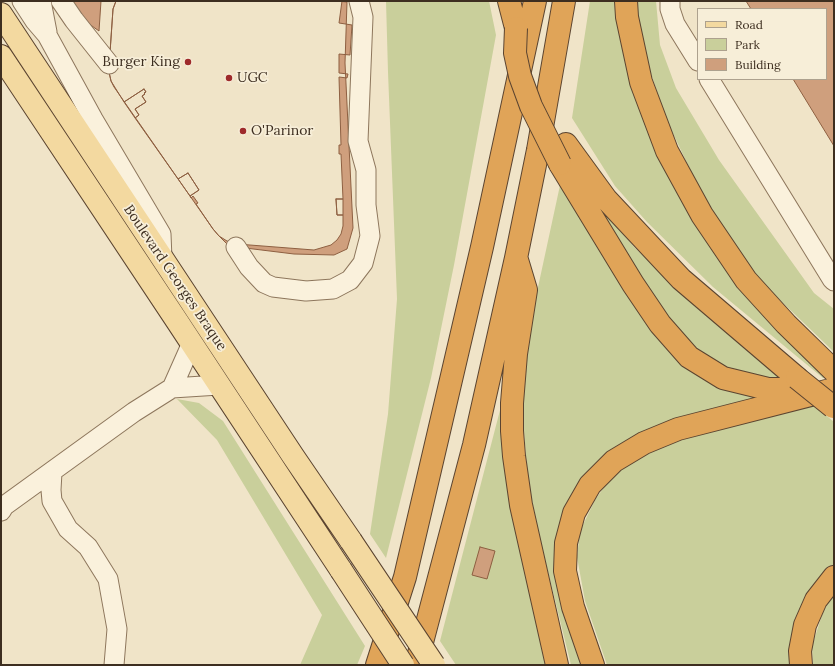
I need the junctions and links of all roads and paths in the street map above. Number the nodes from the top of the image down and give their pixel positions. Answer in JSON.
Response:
{"nodes":[{"id":1,"x":22,"y":1,"type":"edge"},
{"id":2,"x":40,"y":1,"type":"edge"},
{"id":3,"x":61,"y":1,"type":"edge"},
{"id":4,"x":360,"y":1,"type":"edge"},
{"id":5,"x":509,"y":1,"type":"edge"},
{"id":6,"x":521,"y":1,"type":"edge"},
{"id":7,"x":535,"y":1,"type":"edge"},
{"id":8,"x":564,"y":1,"type":"edge"},
{"id":9,"x":626,"y":1,"type":"edge"},
{"id":10,"x":670,"y":1,"type":"edge"},
{"id":11,"x":1,"y":14,"type":"edge"},
{"id":12,"x":47,"y":35,"type":"junction"},
{"id":13,"x":520,"y":36,"type":"junction"},
{"id":14,"x":1,"y":56,"type":"edge"},
{"id":15,"x":697,"y":59,"type":"edge"},
{"id":16,"x":109,"y":64,"type":"dead end"},
{"id":17,"x":710,"y":80,"type":"edge"},
{"id":18,"x":563,"y":154,"type":"junction"},
{"id":19,"x":236,"y":247,"type":"dead end"},
{"id":20,"x":516,"y":258,"type":"junction"},
{"id":21,"x":162,"y":259,"type":"junction"},
{"id":22,"x":834,"y":281,"type":"edge"},
{"id":23,"x":192,"y":343,"type":"junction"},
{"id":24,"x":834,"y":371,"type":"edge"},
{"id":25,"x":219,"y":385,"type":"junction"},
{"id":26,"x":172,"y":388,"type":"junction"},
{"id":27,"x":834,"y":397,"type":"edge"},
{"id":28,"x":52,"y":472,"type":"junction"},
{"id":29,"x":1,"y":511,"type":"edge"},
{"id":30,"x":834,"y":577,"type":"edge"},
{"id":31,"x":114,"y":665,"type":"edge"},
{"id":32,"x":377,"y":665,"type":"edge"},
{"id":33,"x":403,"y":665,"type":"edge"},
{"id":34,"x":416,"y":665,"type":"edge"},
{"id":35,"x":434,"y":665,"type":"edge"},
{"id":36,"x":556,"y":665,"type":"edge"},
{"id":37,"x":593,"y":665,"type":"edge"},
{"id":38,"x":801,"y":665,"type":"edge"}],
"edges":[{"from":1,"to":12,"type":"street"},
{"from":2,"to":12,"type":"street"},
{"from":3,"to":16,"type":"street"},
{"from":4,"to":19,"type":"street"},
{"from":5,"to":13,"type":"highway"},
{"from":6,"to":13,"type":"highway"},
{"from":7,"to":13,"type":"highway"},
{"from":8,"to":20,"type":"highway"},
{"from":9,"to":24,"type":"highway"},
{"from":10,"to":15,"type":"street"},
{"from":11,"to":21,"type":"main road","name":"Boulevard Georges Braque"},
{"from":12,"to":21,"type":"street"},
{"from":13,"to":18,"type":"highway"},
{"from":13,"to":32,"type":"highway"},
{"from":14,"to":23,"type":"main road","name":"Boulevard Georges Braque"},
{"from":17,"to":22,"type":"street"},
{"from":18,"to":27,"type":"highway","bridge":true},
{"from":18,"to":27,"type":"highway"},
{"from":20,"to":34,"type":"highway"},
{"from":20,"to":36,"type":"highway"},
{"from":21,"to":35,"type":"main road","name":"Boulevard Georges Braque","bridge":true},
{"from":23,"to":25,"type":"main road","name":"Boulevard Georges Braque"},
{"from":23,"to":26,"type":"street"},
{"from":25,"to":26,"type":"street"},
{"from":25,"to":33,"type":"main road","name":"Boulevard Georges Braque","bridge":true},
{"from":26,"to":28,"type":"street"},
{"from":27,"to":37,"type":"highway"},
{"from":28,"to":29,"type":"street"},
{"from":28,"to":31,"type":"street"},
{"from":30,"to":38,"type":"highway"}]}
